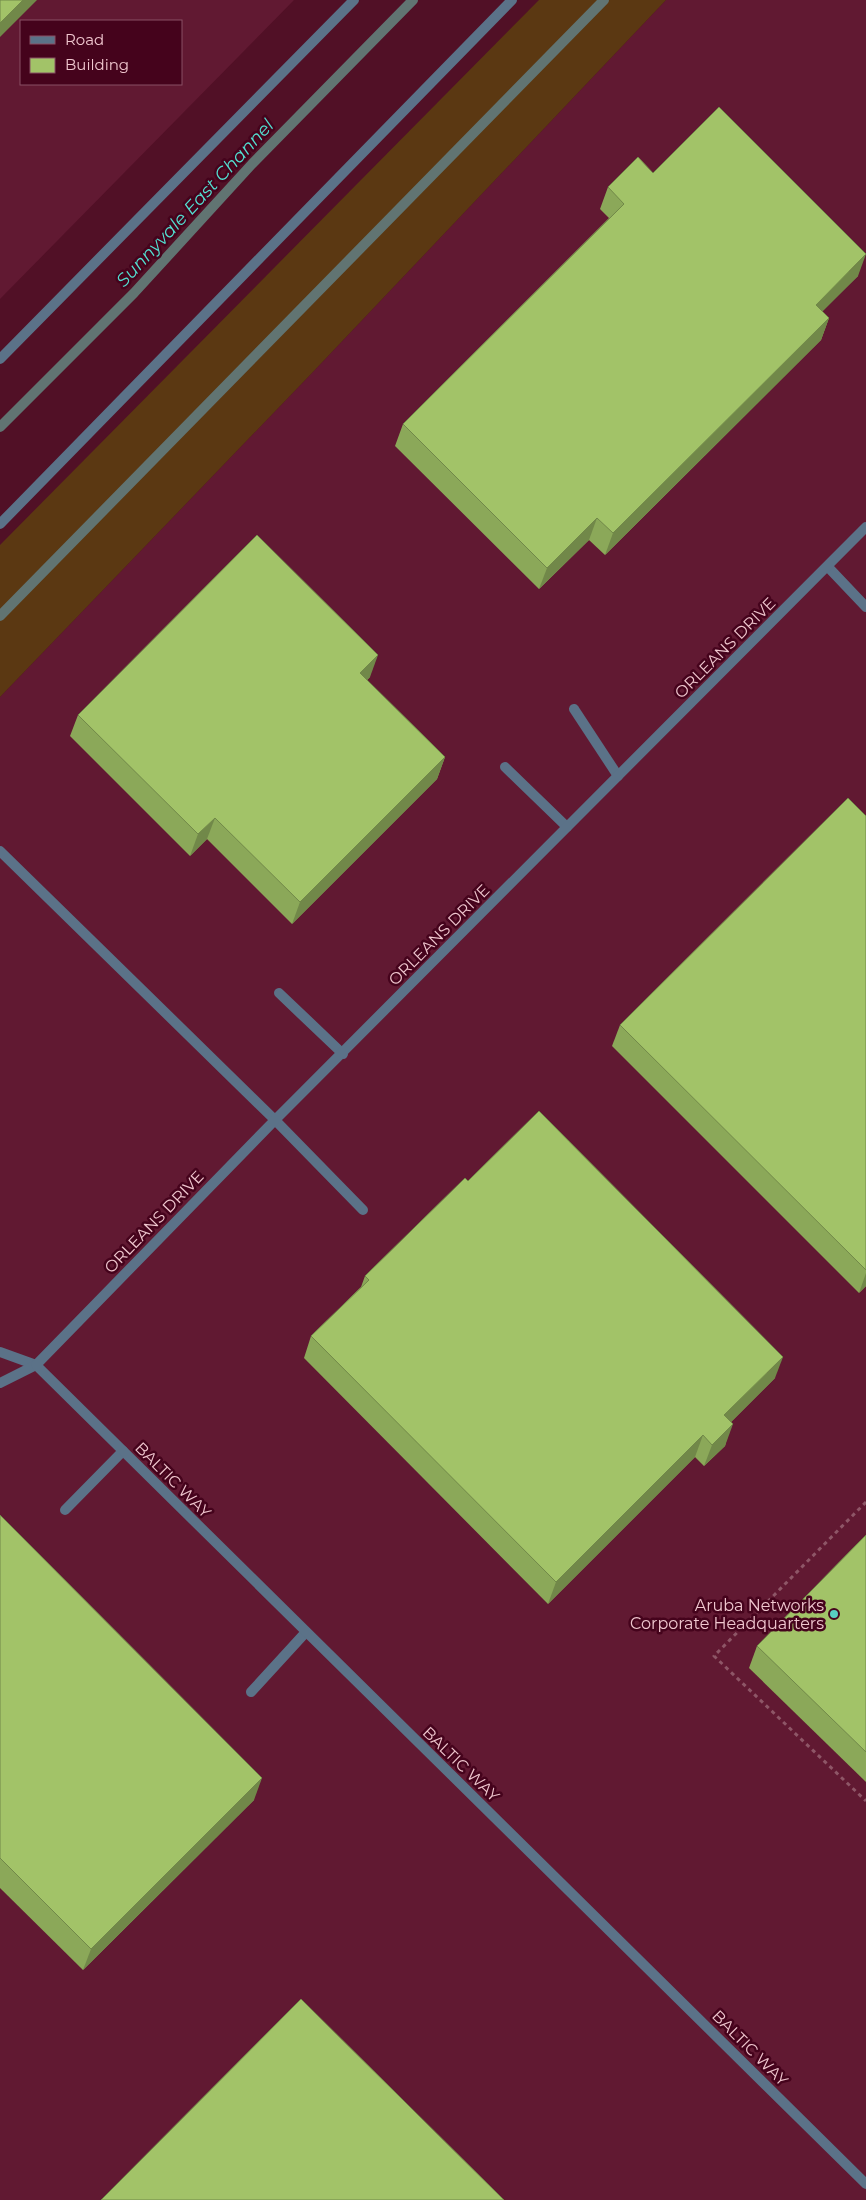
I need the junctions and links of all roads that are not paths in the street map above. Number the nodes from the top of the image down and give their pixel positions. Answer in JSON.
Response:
{"nodes":[{"id":1,"x":354,"y":0,"type":"edge"},
{"id":2,"x":512,"y":0,"type":"edge"},
{"id":3,"x":0,"y":359,"type":"edge"},
{"id":4,"x":0,"y":524,"type":"edge"},
{"id":5,"x":866,"y":527,"type":"edge"},
{"id":6,"x":828,"y":567,"type":"junction"},
{"id":7,"x":866,"y":607,"type":"edge"},
{"id":8,"x":574,"y":709,"type":"dead end"},
{"id":9,"x":505,"y":767,"type":"dead end"},
{"id":10,"x":618,"y":776,"type":"junction"},
{"id":11,"x":567,"y":827,"type":"junction"},
{"id":12,"x":0,"y":851,"type":"edge"},
{"id":13,"x":280,"y":993,"type":"dead end"},
{"id":14,"x":343,"y":1054,"type":"junction"},
{"id":15,"x":275,"y":1120,"type":"junction"},
{"id":16,"x":363,"y":1210,"type":"dead end"},
{"id":17,"x":0,"y":1352,"type":"edge"},
{"id":18,"x":36,"y":1365,"type":"junction"},
{"id":19,"x":0,"y":1383,"type":"edge"},
{"id":20,"x":123,"y":1451,"type":"junction"},
{"id":21,"x":65,"y":1510,"type":"dead end"},
{"id":22,"x":306,"y":1632,"type":"junction"},
{"id":23,"x":251,"y":1692,"type":"dead end"},
{"id":24,"x":866,"y":2184,"type":"edge"}],
"edges":[{"from":1,"to":3,"type":"street"},
{"from":2,"to":4,"type":"street"},
{"from":5,"to":6,"type":"street","name":"ORLEANS DRIVE"},
{"from":6,"to":7,"type":"street"},
{"from":6,"to":10,"type":"street","name":"ORLEANS DRIVE"},
{"from":8,"to":10,"type":"street"},
{"from":9,"to":11,"type":"street"},
{"from":10,"to":11,"type":"street","name":"ORLEANS DRIVE"},
{"from":11,"to":14,"type":"street","name":"ORLEANS DRIVE"},
{"from":12,"to":15,"type":"street"},
{"from":13,"to":14,"type":"street"},
{"from":14,"to":15,"type":"street","name":"ORLEANS DRIVE"},
{"from":15,"to":16,"type":"street"},
{"from":15,"to":18,"type":"street","name":"ORLEANS DRIVE"},
{"from":17,"to":18,"type":"street"},
{"from":18,"to":19,"type":"street","name":"ORLEANS DRIVE"},
{"from":18,"to":20,"type":"street","name":"BALTIC WAY"},
{"from":20,"to":21,"type":"street"},
{"from":20,"to":22,"type":"street","name":"BALTIC WAY"},
{"from":22,"to":23,"type":"street"},
{"from":22,"to":24,"type":"street","name":"BALTIC WAY"}]}
